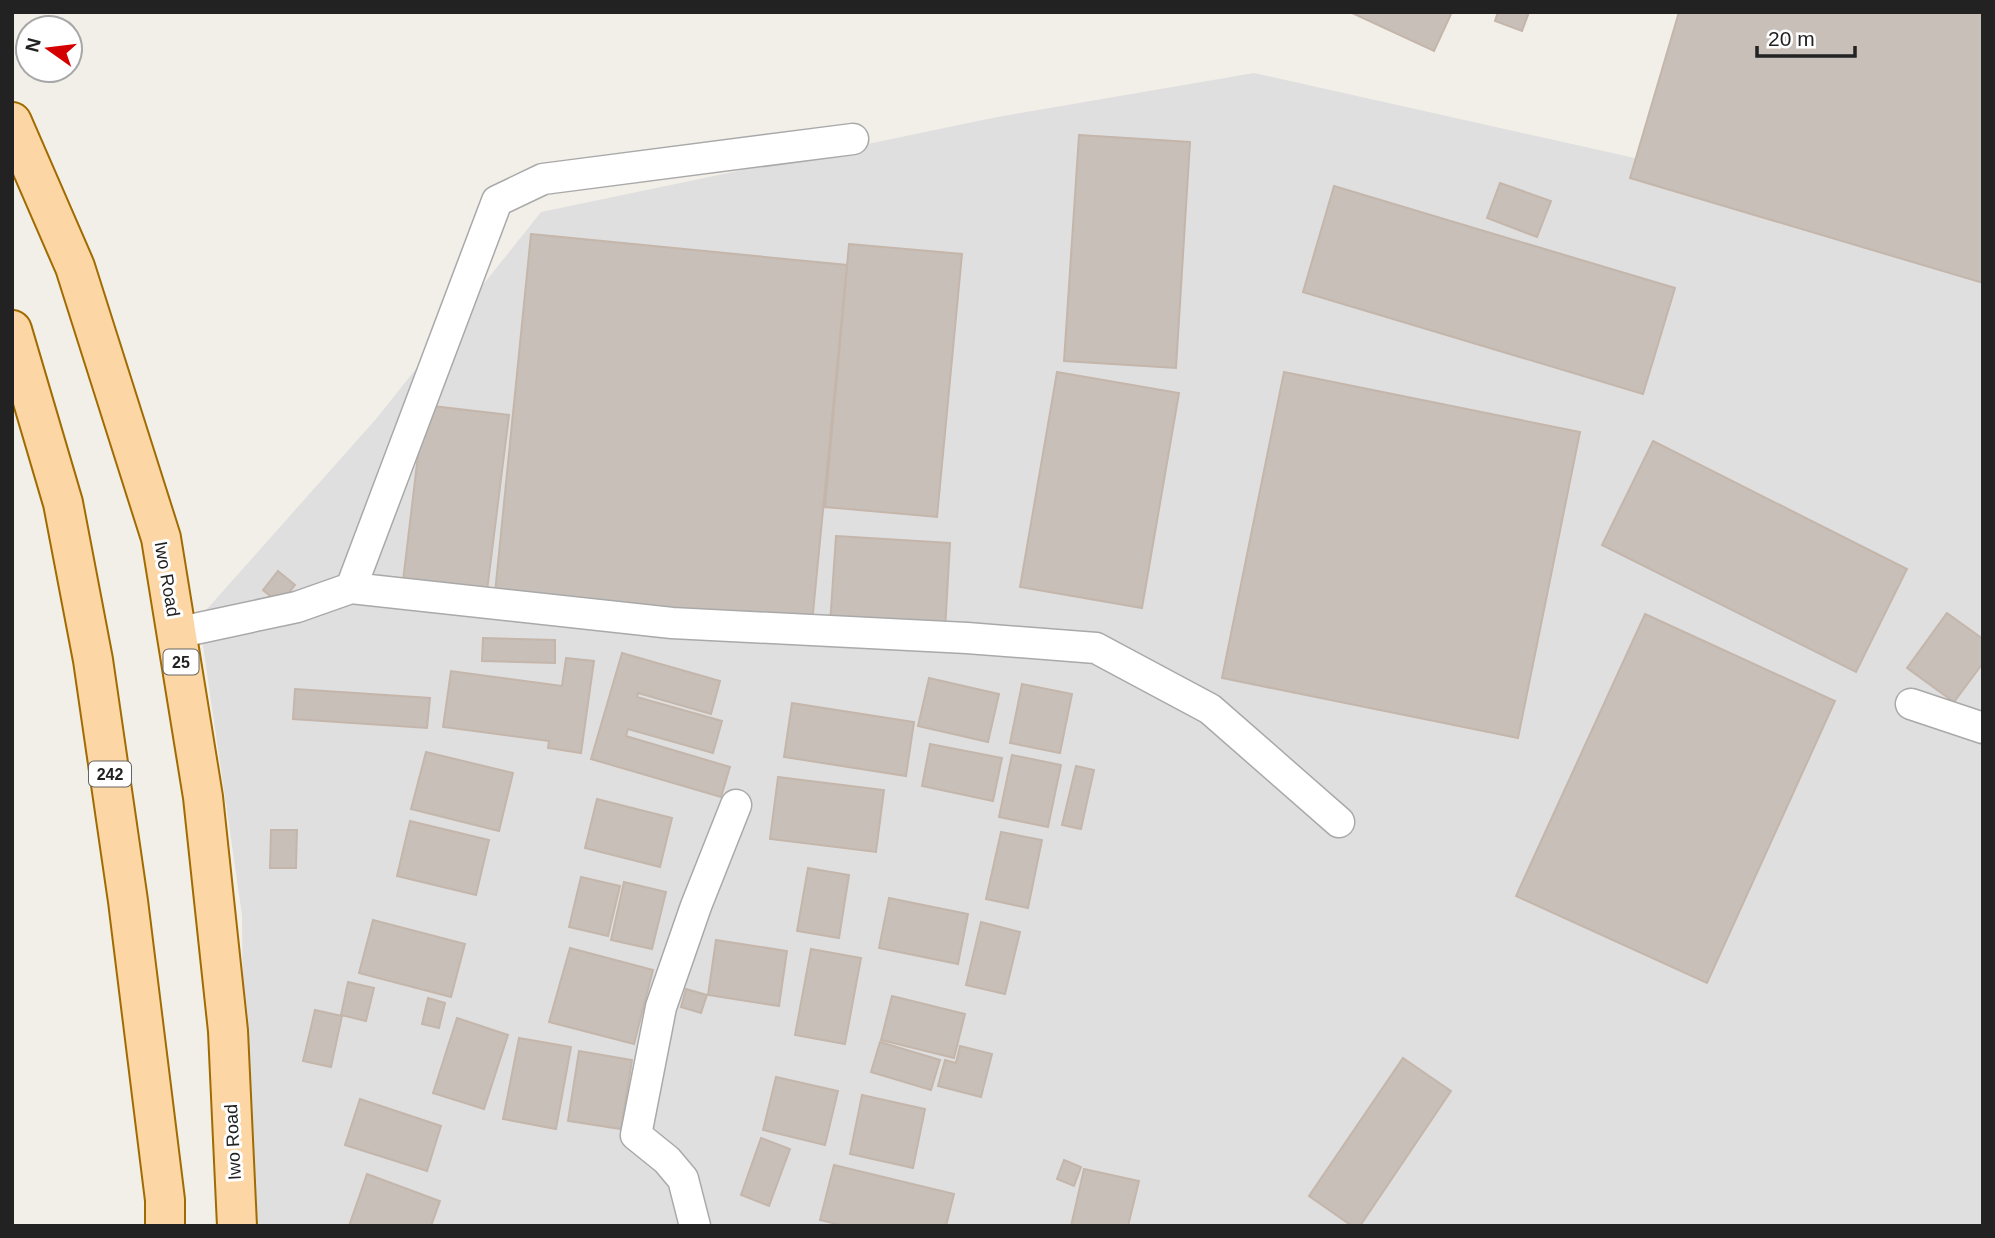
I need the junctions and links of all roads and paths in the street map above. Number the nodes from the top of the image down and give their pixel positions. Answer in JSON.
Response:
{"nodes":[{"id":1,"x":12,"y":122,"type":"edge"},
{"id":2,"x":853,"y":139,"type":"dead end"},
{"id":3,"x":12,"y":330,"type":"edge"},
{"id":4,"x":351,"y":588,"type":"junction"},
{"id":5,"x":176,"y":633,"type":"junction"},
{"id":6,"x":1911,"y":704,"type":"dead end"},
{"id":7,"x":1983,"y":728,"type":"edge"},
{"id":8,"x":736,"y":805,"type":"dead end"},
{"id":9,"x":1339,"y":822,"type":"dead end"},
{"id":10,"x":165,"y":1226,"type":"edge"},
{"id":11,"x":237,"y":1226,"type":"edge"},
{"id":12,"x":695,"y":1226,"type":"edge"}],
"edges":[{"from":1,"to":5,"type":"main road","name":"Iwo Road","number":"25"},
{"from":2,"to":4,"type":"street"},
{"from":3,"to":10,"type":"main road","number":"242"},
{"from":4,"to":5,"type":"street"},
{"from":4,"to":9,"type":"street"},
{"from":5,"to":11,"type":"main road","name":"Iwo Road","number":"25"},
{"from":6,"to":7,"type":"street"},
{"from":8,"to":12,"type":"street"}]}
